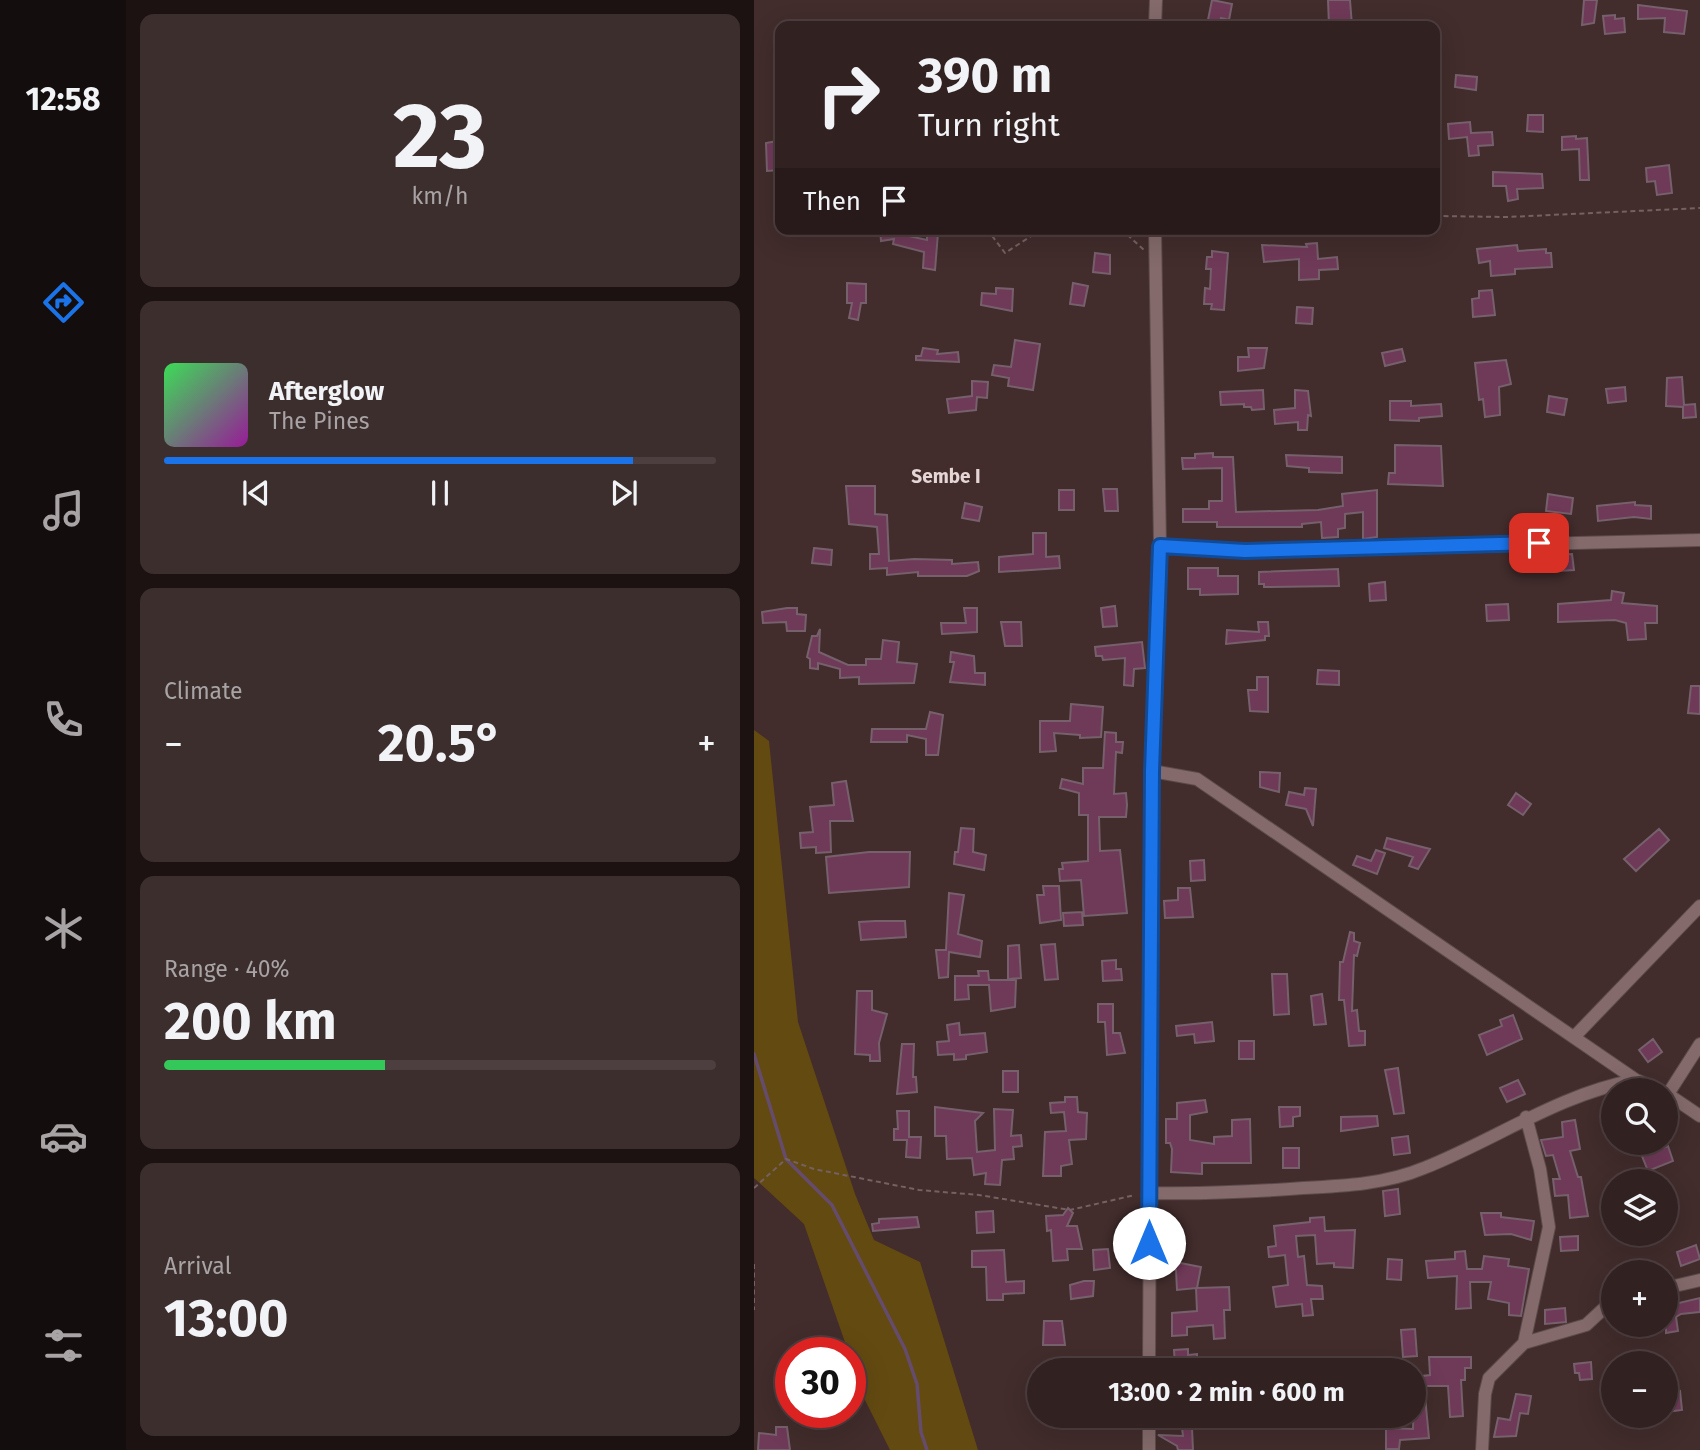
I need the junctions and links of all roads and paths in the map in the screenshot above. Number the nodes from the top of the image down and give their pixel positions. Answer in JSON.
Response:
{"nodes":[{"id":1,"x":1156,"y":0,"type":"edge"},
{"id":2,"x":1155,"y":21,"type":"edge"},
{"id":3,"x":1700,"y":208,"type":"edge"},
{"id":4,"x":1440,"y":216,"type":"edge"},
{"id":5,"x":992,"y":235,"type":"edge"},
{"id":6,"x":1033,"y":235,"type":"edge"},
{"id":7,"x":1128,"y":235,"type":"edge"},
{"id":8,"x":1155,"y":235,"type":"edge"},
{"id":9,"x":1155,"y":260,"type":"junction"},
{"id":10,"x":1700,"y":540,"type":"edge"},
{"id":11,"x":1160,"y":546,"type":"junction"},
{"id":12,"x":1152,"y":771,"type":"junction"},
{"id":13,"x":1700,"y":906,"type":"edge"},
{"id":14,"x":1574,"y":1037,"type":"junction"},
{"id":15,"x":1700,"y":1044,"type":"edge"},
{"id":16,"x":1633,"y":1078,"type":"edge"},
{"id":17,"x":1675,"y":1078,"type":"edge"},
{"id":18,"x":1601,"y":1089,"type":"edge"},
{"id":19,"x":1678,"y":1101,"type":"edge"},
{"id":20,"x":1700,"y":1116,"type":"edge"},
{"id":21,"x":1526,"y":1117,"type":"junction"},
{"id":22,"x":754,"y":1188,"type":"edge"},
{"id":23,"x":1148,"y":1192,"type":"junction"},
{"id":24,"x":754,"y":1264,"type":"edge"},
{"id":25,"x":1700,"y":1280,"type":"edge"},
{"id":26,"x":1678,"y":1285,"type":"edge"},
{"id":27,"x":754,"y":1310,"type":"edge"},
{"id":28,"x":1601,"y":1311,"type":"edge"},
{"id":29,"x":1524,"y":1343,"type":"junction"},
{"id":30,"x":1149,"y":1358,"type":"edge"},
{"id":31,"x":1149,"y":1428,"type":"edge"},
{"id":32,"x":1150,"y":1450,"type":"edge"},
{"id":33,"x":1482,"y":1450,"type":"edge"}],
"edges":[{"from":1,"to":2,"type":"street"},
{"from":3,"to":4,"type":"path"},
{"from":5,"to":6,"type":"path"},
{"from":7,"to":9,"type":"path"},
{"from":8,"to":9,"type":"street"},
{"from":9,"to":11,"type":"street"},
{"from":10,"to":11,"type":"street"},
{"from":11,"to":12,"type":"street"},
{"from":12,"to":14,"type":"street"},
{"from":12,"to":23,"type":"street"},
{"from":13,"to":14,"type":"street"},
{"from":14,"to":16,"type":"street"},
{"from":15,"to":17,"type":"street"},
{"from":18,"to":21,"type":"street"},
{"from":19,"to":20,"type":"street"},
{"from":21,"to":23,"type":"street"},
{"from":21,"to":29,"type":"street"},
{"from":22,"to":23,"type":"path"},
{"from":23,"to":30,"type":"street"},
{"from":24,"to":27,"type":"path"},
{"from":25,"to":26,"type":"street"},
{"from":28,"to":29,"type":"street"},
{"from":29,"to":33,"type":"street"},
{"from":31,"to":32,"type":"street"}]}
